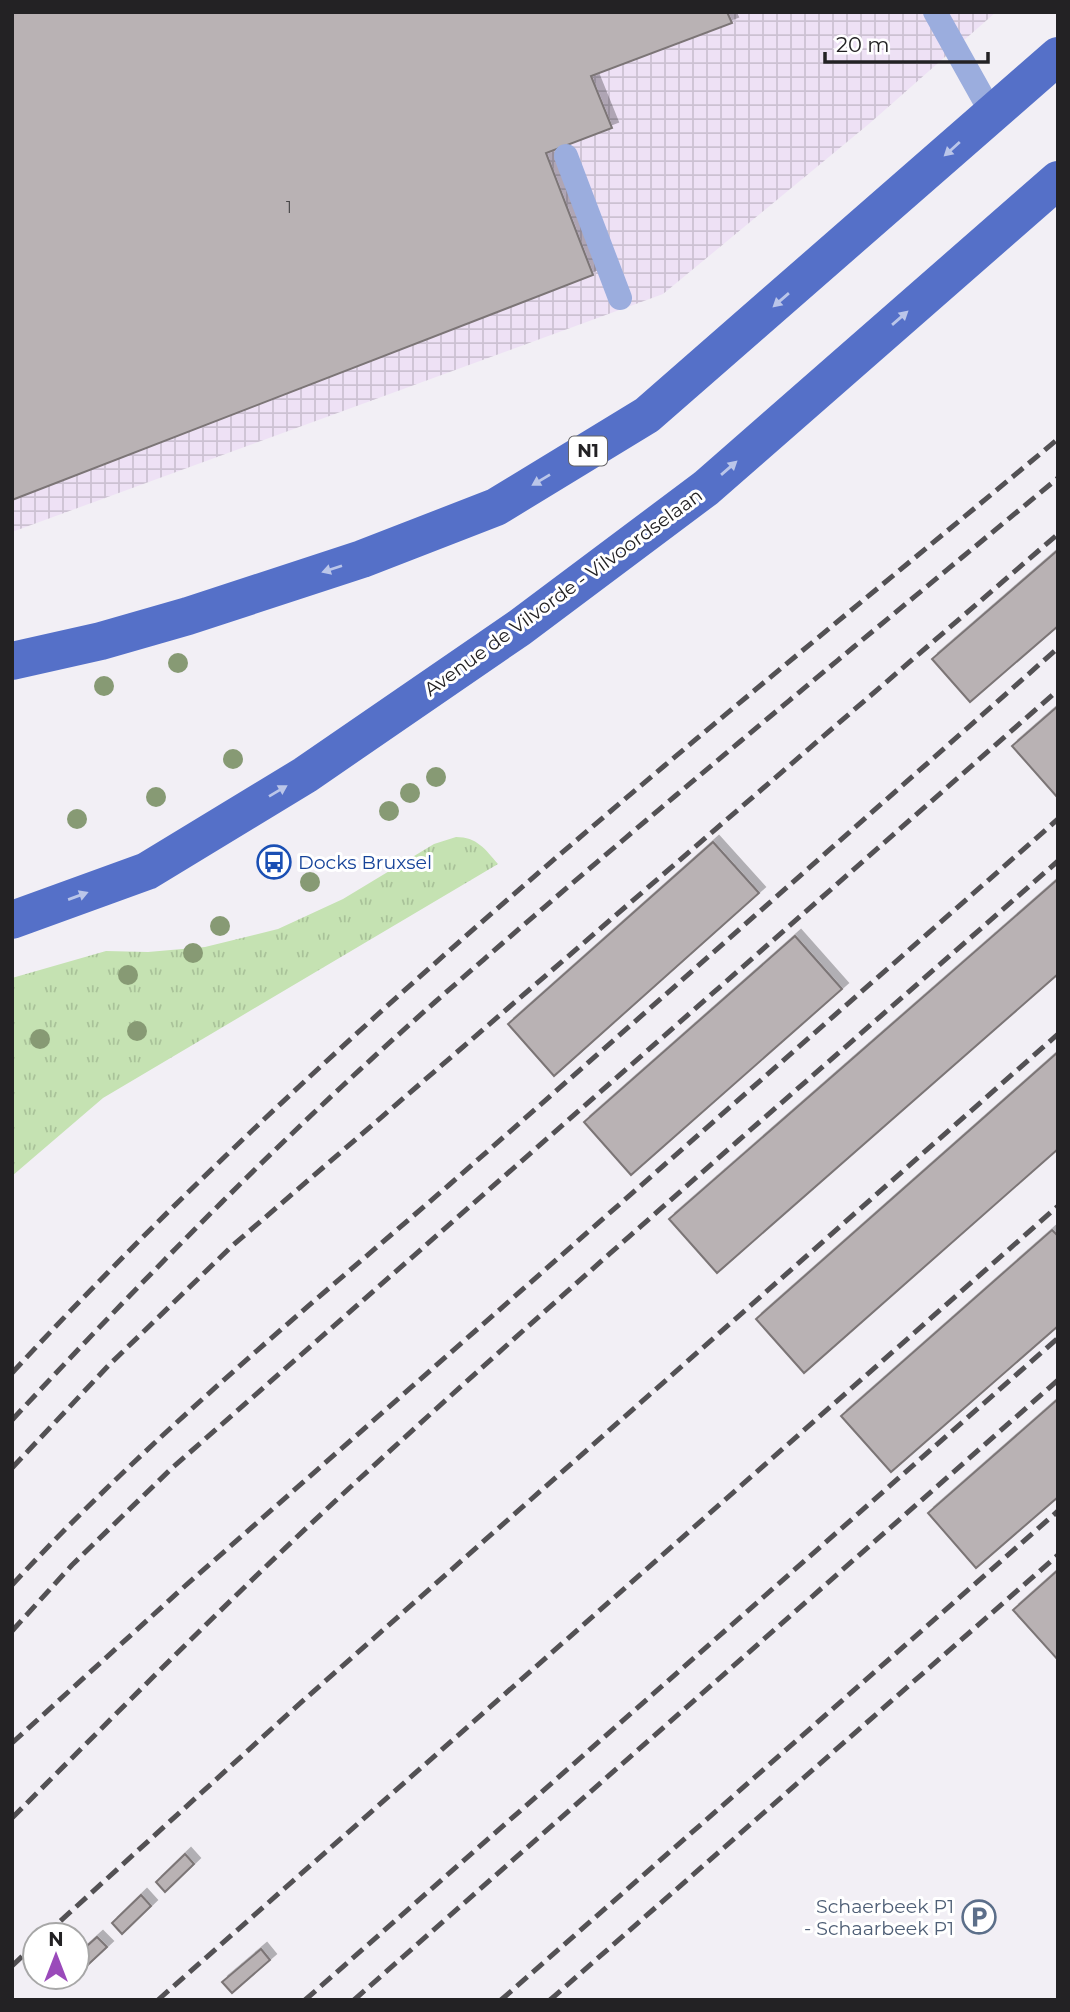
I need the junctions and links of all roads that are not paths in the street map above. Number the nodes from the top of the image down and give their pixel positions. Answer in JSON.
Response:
{"nodes":[{"id":1,"x":935,"y":12,"type":"edge"},
{"id":2,"x":1058,"y":55,"type":"edge"},
{"id":3,"x":992,"y":114,"type":"junction"},
{"id":4,"x":566,"y":156,"type":"dead end"},
{"id":5,"x":1058,"y":180,"type":"edge"},
{"id":6,"x":620,"y":298,"type":"dead end"},
{"id":7,"x":12,"y":661,"type":"edge"},
{"id":8,"x":12,"y":920,"type":"edge"}],
"edges":[{"from":1,"to":3,"type":"lane"},
{"from":2,"to":3,"type":"main road","number":"N1"},
{"from":3,"to":7,"type":"main road","number":"N1","one_way":true},
{"from":4,"to":6,"type":"lane"},
{"from":8,"to":5,"type":"main road","name":"Avenue de Vilvorde - Vilvoordselaan","one_way":true}]}
